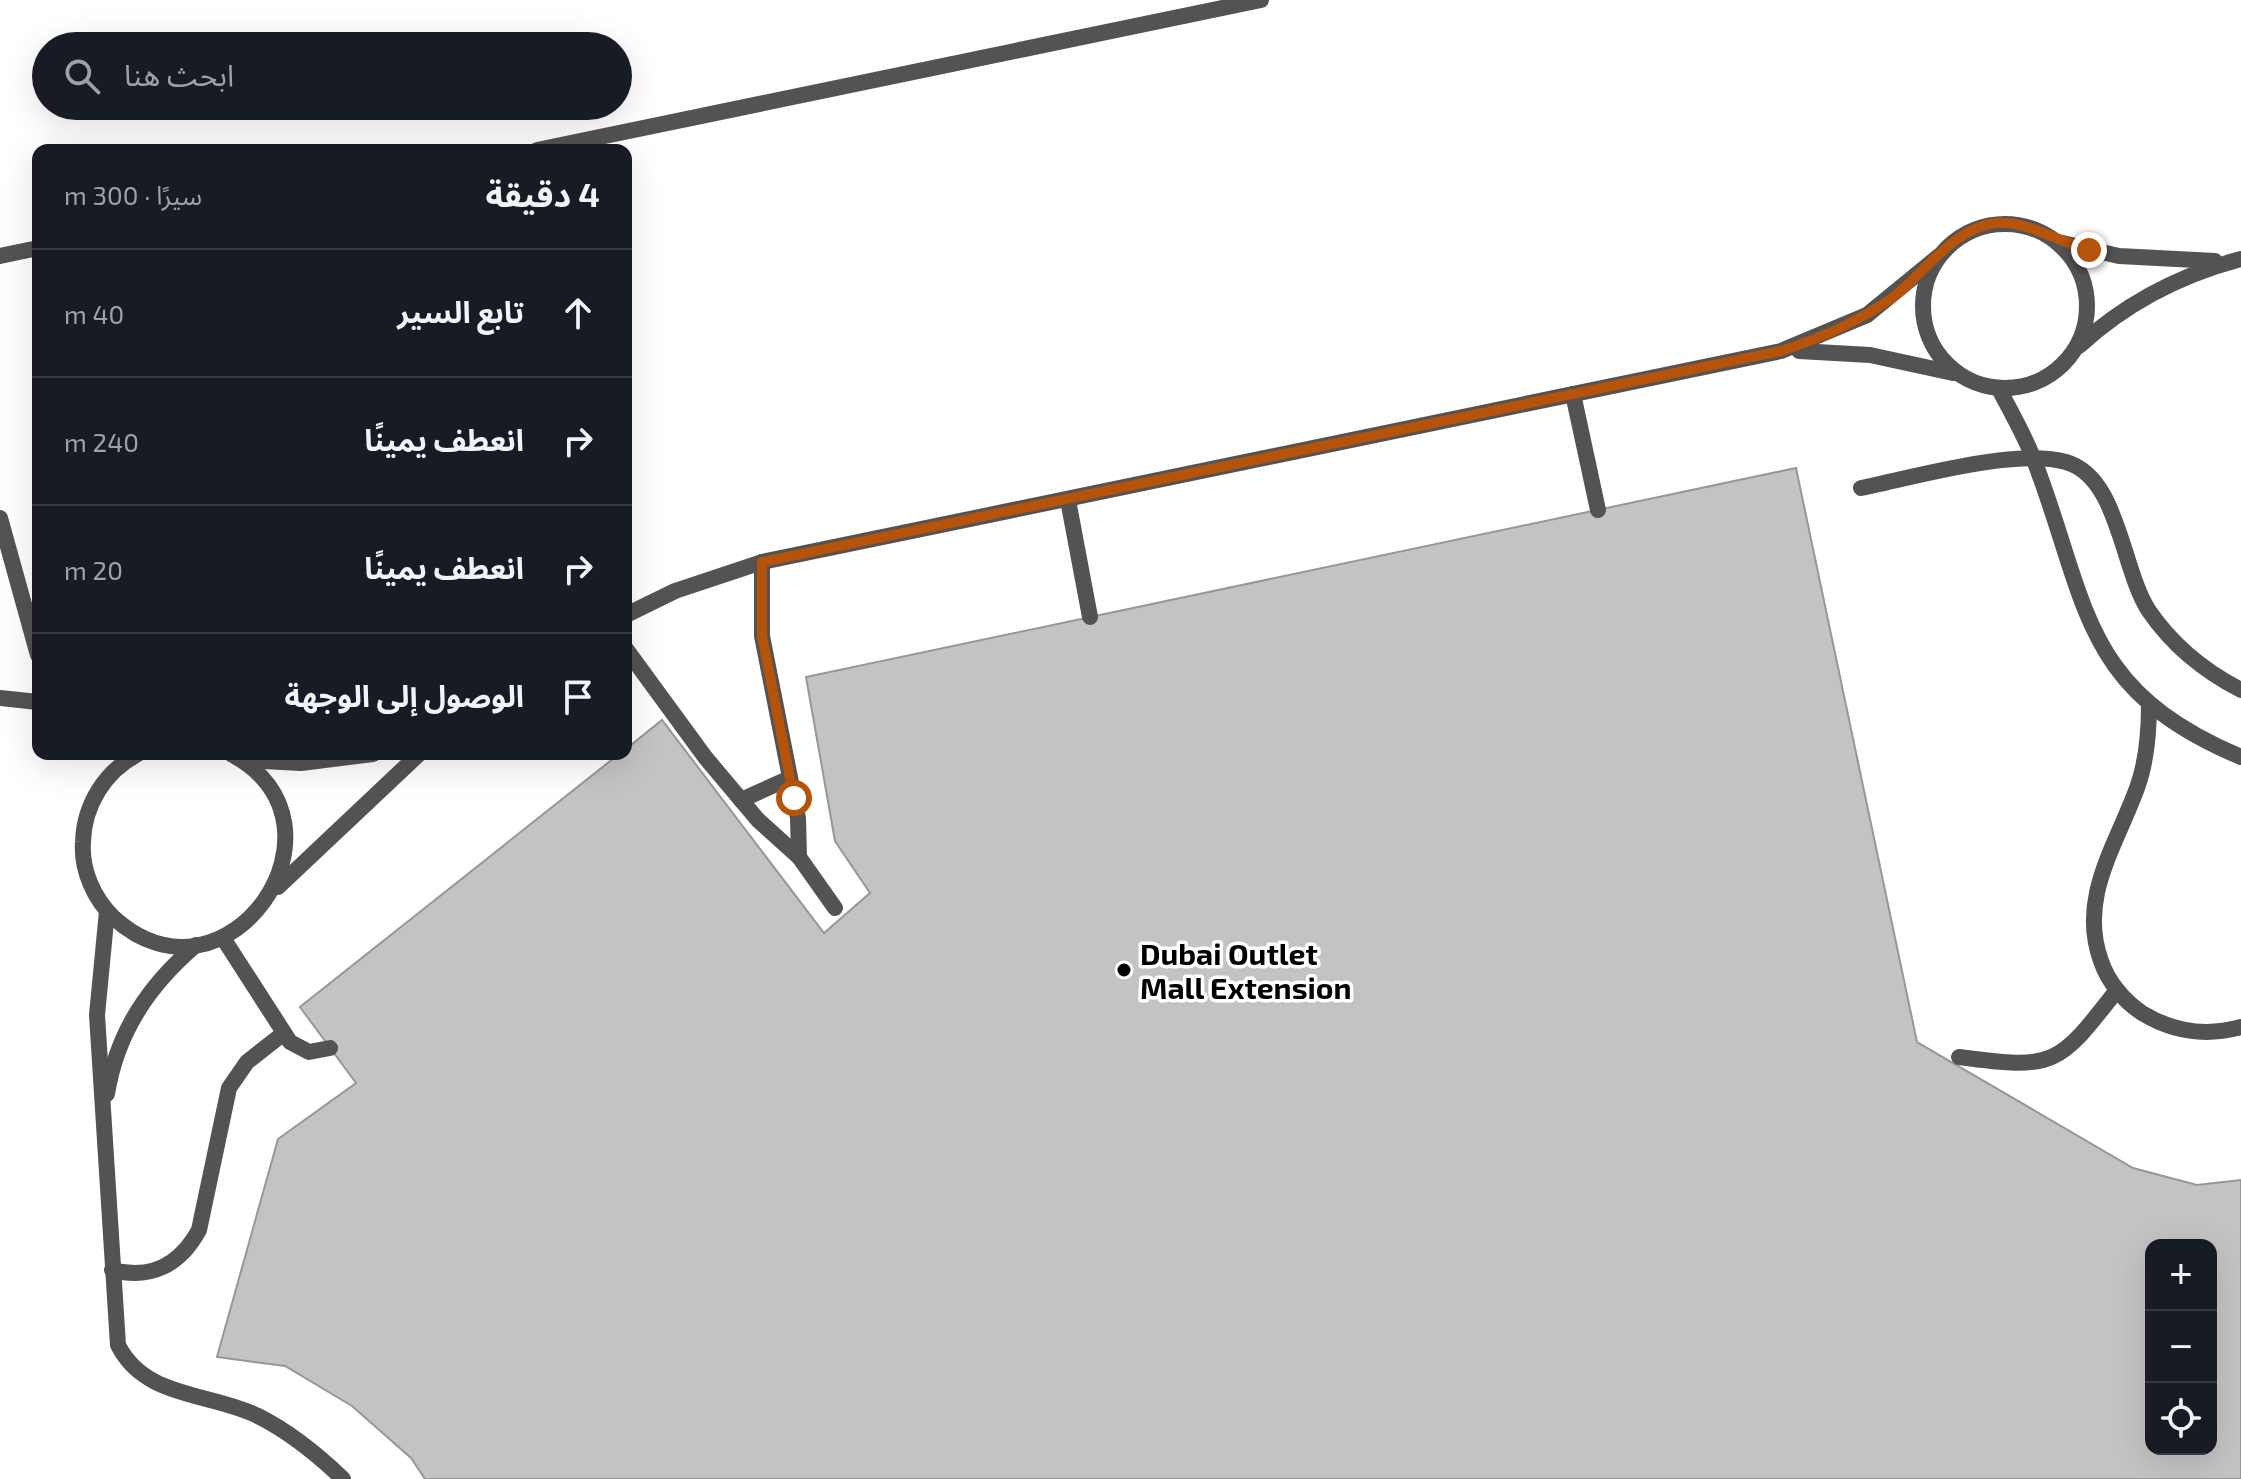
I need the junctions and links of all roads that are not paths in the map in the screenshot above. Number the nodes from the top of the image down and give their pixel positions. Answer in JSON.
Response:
{"nodes":[{"id":1,"x":1261,"y":0,"type":"edge"},
{"id":2,"x":566,"y":144,"type":"edge"},
{"id":3,"x":2058,"y":242,"type":"junction"},
{"id":4,"x":32,"y":249,"type":"edge"},
{"id":5,"x":0,"y":256,"type":"edge"},
{"id":6,"x":1939,"y":256,"type":"junction"},
{"id":7,"x":2241,"y":259,"type":"edge"},
{"id":8,"x":2075,"y":350,"type":"junction"},
{"id":9,"x":1781,"y":351,"type":"junction"},
{"id":10,"x":1958,"y":375,"type":"junction"},
{"id":11,"x":1999,"y":389,"type":"junction"},
{"id":12,"x":1573,"y":394,"type":"junction"},
{"id":13,"x":2034,"y":459,"type":"junction"},
{"id":14,"x":1861,"y":488,"type":"dead end"},
{"id":15,"x":1068,"y":500,"type":"junction"},
{"id":16,"x":1598,"y":510,"type":"dead end"},
{"id":17,"x":0,"y":518,"type":"edge"},
{"id":18,"x":762,"y":562,"type":"junction"},
{"id":19,"x":632,"y":612,"type":"edge"},
{"id":20,"x":1090,"y":617,"type":"dead end"},
{"id":21,"x":32,"y":633,"type":"edge"},
{"id":22,"x":632,"y":658,"type":"edge"},
{"id":23,"x":2241,"y":690,"type":"edge"},
{"id":24,"x":0,"y":698,"type":"edge"},
{"id":25,"x":32,"y":701,"type":"edge"},
{"id":26,"x":2149,"y":704,"type":"junction"},
{"id":27,"x":2241,"y":757,"type":"edge"},
{"id":28,"x":125,"y":760,"type":"edge"},
{"id":29,"x":239,"y":760,"type":"edge"},
{"id":30,"x":268,"y":760,"type":"edge"},
{"id":31,"x":325,"y":760,"type":"edge"},
{"id":32,"x":413,"y":760,"type":"edge"},
{"id":33,"x":790,"y":778,"type":"junction"},
{"id":34,"x":741,"y":800,"type":"junction"},
{"id":35,"x":799,"y":857,"type":"junction"},
{"id":36,"x":274,"y":891,"type":"junction"},
{"id":37,"x":835,"y":908,"type":"dead end"},
{"id":38,"x":107,"y":911,"type":"junction"},
{"id":39,"x":223,"y":938,"type":"junction"},
{"id":40,"x":196,"y":945,"type":"junction"},
{"id":41,"x":2117,"y":990,"type":"junction"},
{"id":42,"x":2241,"y":1027,"type":"edge"},
{"id":43,"x":284,"y":1033,"type":"junction"},
{"id":44,"x":330,"y":1048,"type":"dead end"},
{"id":45,"x":1959,"y":1057,"type":"dead end"},
{"id":46,"x":105,"y":1119,"type":"junction"},
{"id":47,"x":112,"y":1270,"type":"junction"},
{"id":48,"x":343,"y":1479,"type":"edge"}],
"edges":[{"from":1,"to":2,"type":"lane"},
{"from":3,"to":6,"type":"lane"},
{"from":3,"to":7,"type":"lane"},
{"from":3,"to":8,"type":"lane"},
{"from":4,"to":5,"type":"lane"},
{"from":6,"to":9,"type":"lane"},
{"from":6,"to":10,"type":"lane"},
{"from":7,"to":8,"type":"lane"},
{"from":8,"to":11,"type":"lane"},
{"from":9,"to":10,"type":"lane"},
{"from":9,"to":12,"type":"lane"},
{"from":10,"to":11,"type":"lane"},
{"from":11,"to":13,"type":"lane"},
{"from":12,"to":15,"type":"lane"},
{"from":12,"to":16,"type":"lane"},
{"from":13,"to":14,"type":"lane"},
{"from":13,"to":23,"type":"lane"},
{"from":13,"to":26,"type":"lane"},
{"from":15,"to":18,"type":"lane"},
{"from":15,"to":20,"type":"lane"},
{"from":17,"to":21,"type":"lane"},
{"from":18,"to":19,"type":"lane"},
{"from":18,"to":33,"type":"lane"},
{"from":22,"to":34,"type":"lane"},
{"from":24,"to":25,"type":"lane"},
{"from":26,"to":27,"type":"lane"},
{"from":26,"to":41,"type":"lane"},
{"from":28,"to":38,"type":"lane"},
{"from":29,"to":36,"type":"lane"},
{"from":30,"to":31,"type":"lane"},
{"from":32,"to":36,"type":"lane"},
{"from":33,"to":34,"type":"lane"},
{"from":33,"to":35,"type":"lane"},
{"from":34,"to":35,"type":"lane"},
{"from":35,"to":37,"type":"lane"},
{"from":36,"to":39,"type":"lane"},
{"from":38,"to":40,"type":"lane"},
{"from":38,"to":46,"type":"lane"},
{"from":39,"to":40,"type":"lane"},
{"from":39,"to":43,"type":"lane"},
{"from":40,"to":46,"type":"lane"},
{"from":41,"to":42,"type":"lane"},
{"from":41,"to":45,"type":"lane"},
{"from":43,"to":44,"type":"lane"},
{"from":43,"to":47,"type":"lane"},
{"from":46,"to":47,"type":"lane"},
{"from":47,"to":48,"type":"lane"}]}
